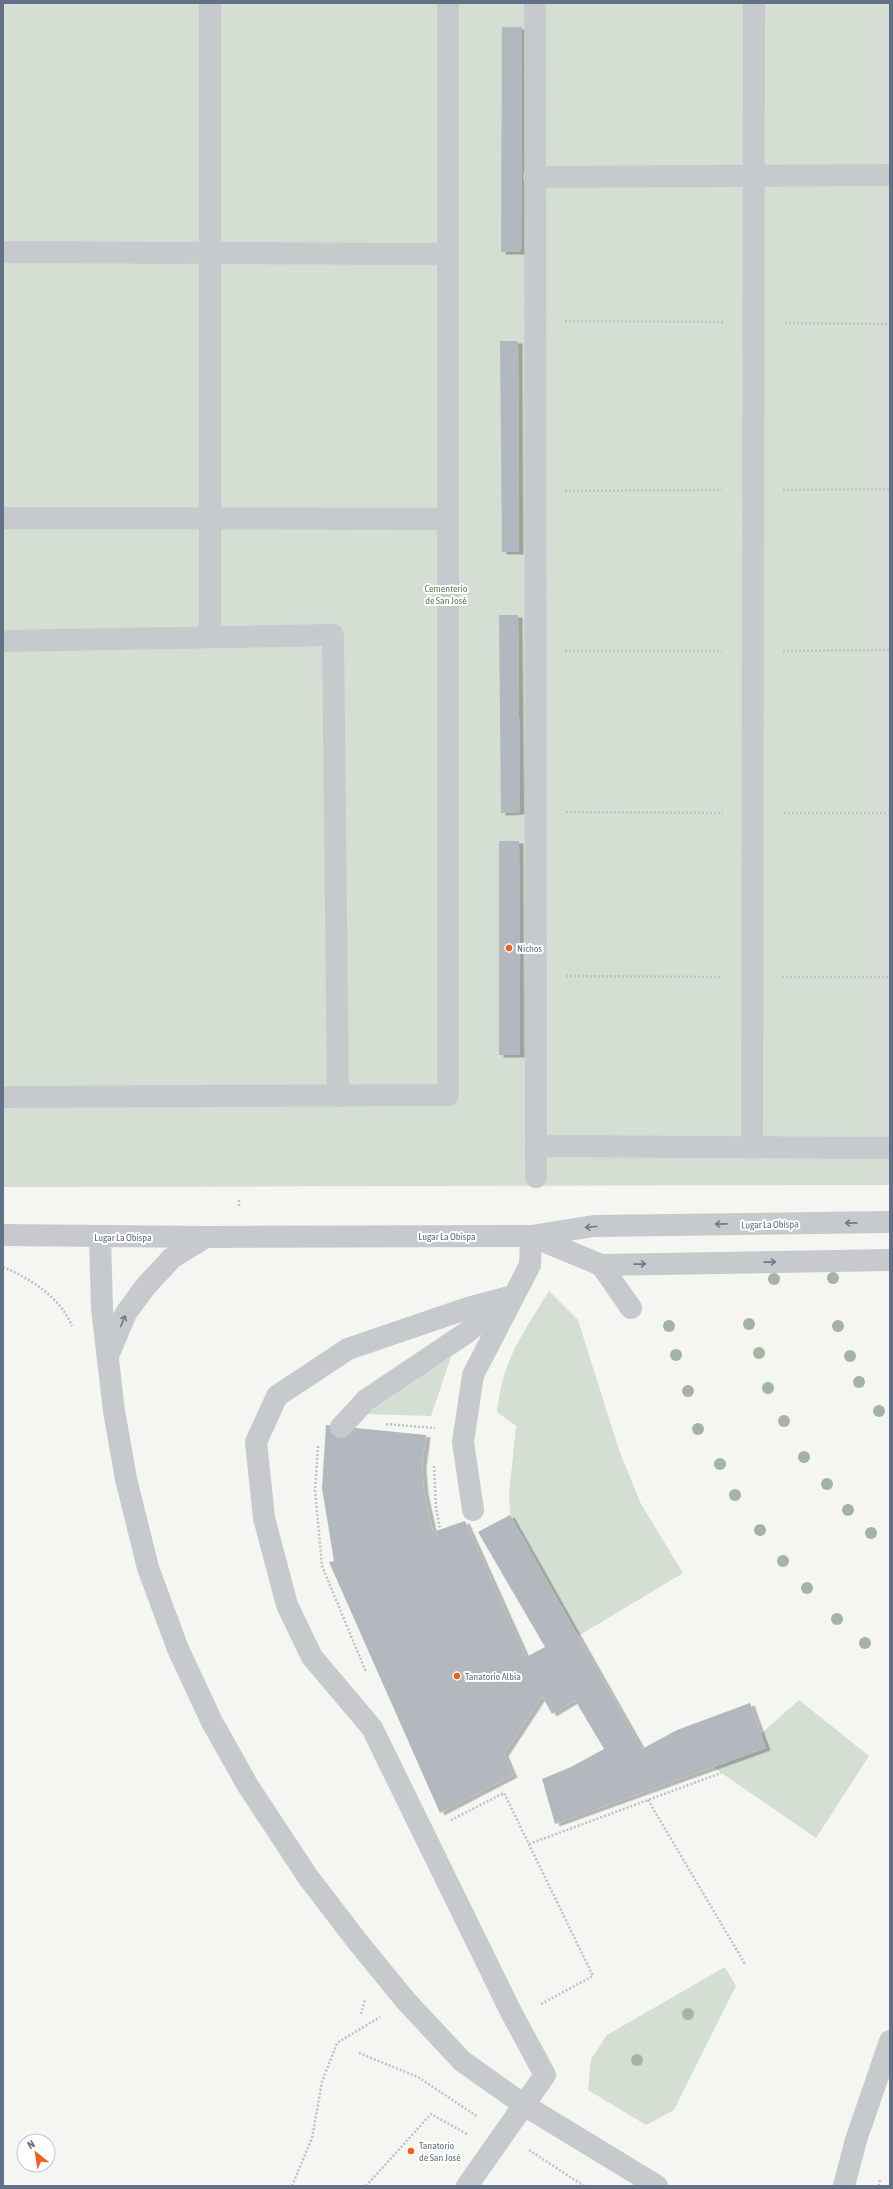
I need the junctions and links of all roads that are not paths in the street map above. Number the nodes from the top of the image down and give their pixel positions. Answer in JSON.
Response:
{"nodes":[{"id":1,"x":210,"y":3,"type":"edge"},
{"id":2,"x":448,"y":3,"type":"edge"},
{"id":3,"x":535,"y":3,"type":"edge"},
{"id":4,"x":754,"y":3,"type":"edge"},
{"id":5,"x":890,"y":175,"type":"edge"},
{"id":6,"x":754,"y":176,"type":"junction"},
{"id":7,"x":534,"y":177,"type":"junction"},
{"id":8,"x":3,"y":252,"type":"edge"},
{"id":9,"x":210,"y":253,"type":"junction"},
{"id":10,"x":448,"y":254,"type":"junction"},
{"id":11,"x":3,"y":518,"type":"edge"},
{"id":12,"x":210,"y":518,"type":"junction"},
{"id":13,"x":448,"y":519,"type":"junction"},
{"id":14,"x":210,"y":637,"type":"junction"},
{"id":15,"x":3,"y":641,"type":"edge"},
{"id":16,"x":338,"y":1096,"type":"junction"},
{"id":17,"x":3,"y":1097,"type":"edge"},
{"id":18,"x":536,"y":1146,"type":"junction"},
{"id":19,"x":752,"y":1148,"type":"junction"},
{"id":20,"x":890,"y":1148,"type":"edge"},
{"id":21,"x":536,"y":1177,"type":"dead end"},
{"id":22,"x":890,"y":1222,"type":"edge"},
{"id":23,"x":3,"y":1235,"type":"edge"},
{"id":24,"x":531,"y":1236,"type":"junction"},
{"id":25,"x":100,"y":1237,"type":"junction"},
{"id":26,"x":206,"y":1237,"type":"junction"},
{"id":27,"x":890,"y":1260,"type":"edge"},
{"id":28,"x":601,"y":1265,"type":"junction"},
{"id":29,"x":512,"y":1296,"type":"junction"},
{"id":30,"x":631,"y":1308,"type":"dead end"},
{"id":31,"x":108,"y":1357,"type":"junction"},
{"id":32,"x":343,"y":1424,"type":"road end"},
{"id":33,"x":473,"y":1510,"type":"dead end"},
{"id":34,"x":890,"y":2041,"type":"edge"},
{"id":35,"x":524,"y":2105,"type":"junction"},
{"id":36,"x":467,"y":2186,"type":"edge"},
{"id":37,"x":657,"y":2186,"type":"edge"},
{"id":38,"x":844,"y":2186,"type":"edge"}],
"edges":[{"from":1,"to":9,"type":"street"},
{"from":2,"to":10,"type":"street"},
{"from":3,"to":7,"type":"street"},
{"from":4,"to":6,"type":"street"},
{"from":5,"to":6,"type":"street"},
{"from":6,"to":7,"type":"street"},
{"from":6,"to":19,"type":"street"},
{"from":7,"to":18,"type":"street"},
{"from":8,"to":9,"type":"street"},
{"from":9,"to":10,"type":"street"},
{"from":9,"to":12,"type":"street"},
{"from":10,"to":13,"type":"street"},
{"from":11,"to":12,"type":"street"},
{"from":12,"to":13,"type":"street"},
{"from":12,"to":14,"type":"street"},
{"from":13,"to":16,"type":"street"},
{"from":14,"to":15,"type":"street"},
{"from":14,"to":16,"type":"street"},
{"from":16,"to":17,"type":"street"},
{"from":18,"to":19,"type":"street"},
{"from":18,"to":21,"type":"street"},
{"from":19,"to":20,"type":"street"},
{"from":22,"to":24,"type":"street","name":"Lugar La Obispa","one_way":true},
{"from":23,"to":25,"type":"street","name":"Lugar La Obispa"},
{"from":24,"to":26,"type":"street","name":"Lugar La Obispa"},
{"from":24,"to":28,"type":"street"},
{"from":24,"to":29,"type":"street"},
{"from":25,"to":26,"type":"street","name":"Lugar La Obispa"},
{"from":25,"to":31,"type":"street"},
{"from":31,"to":26,"type":"street","one_way":true},
{"from":28,"to":27,"type":"street","one_way":true},
{"from":28,"to":30,"type":"street"},
{"from":29,"to":32,"type":"street"},
{"from":29,"to":33,"type":"street"},
{"from":29,"to":35,"type":"street"},
{"from":31,"to":35,"type":"street"},
{"from":34,"to":38,"type":"street"},
{"from":35,"to":36,"type":"street"},
{"from":35,"to":37,"type":"street"}]}
